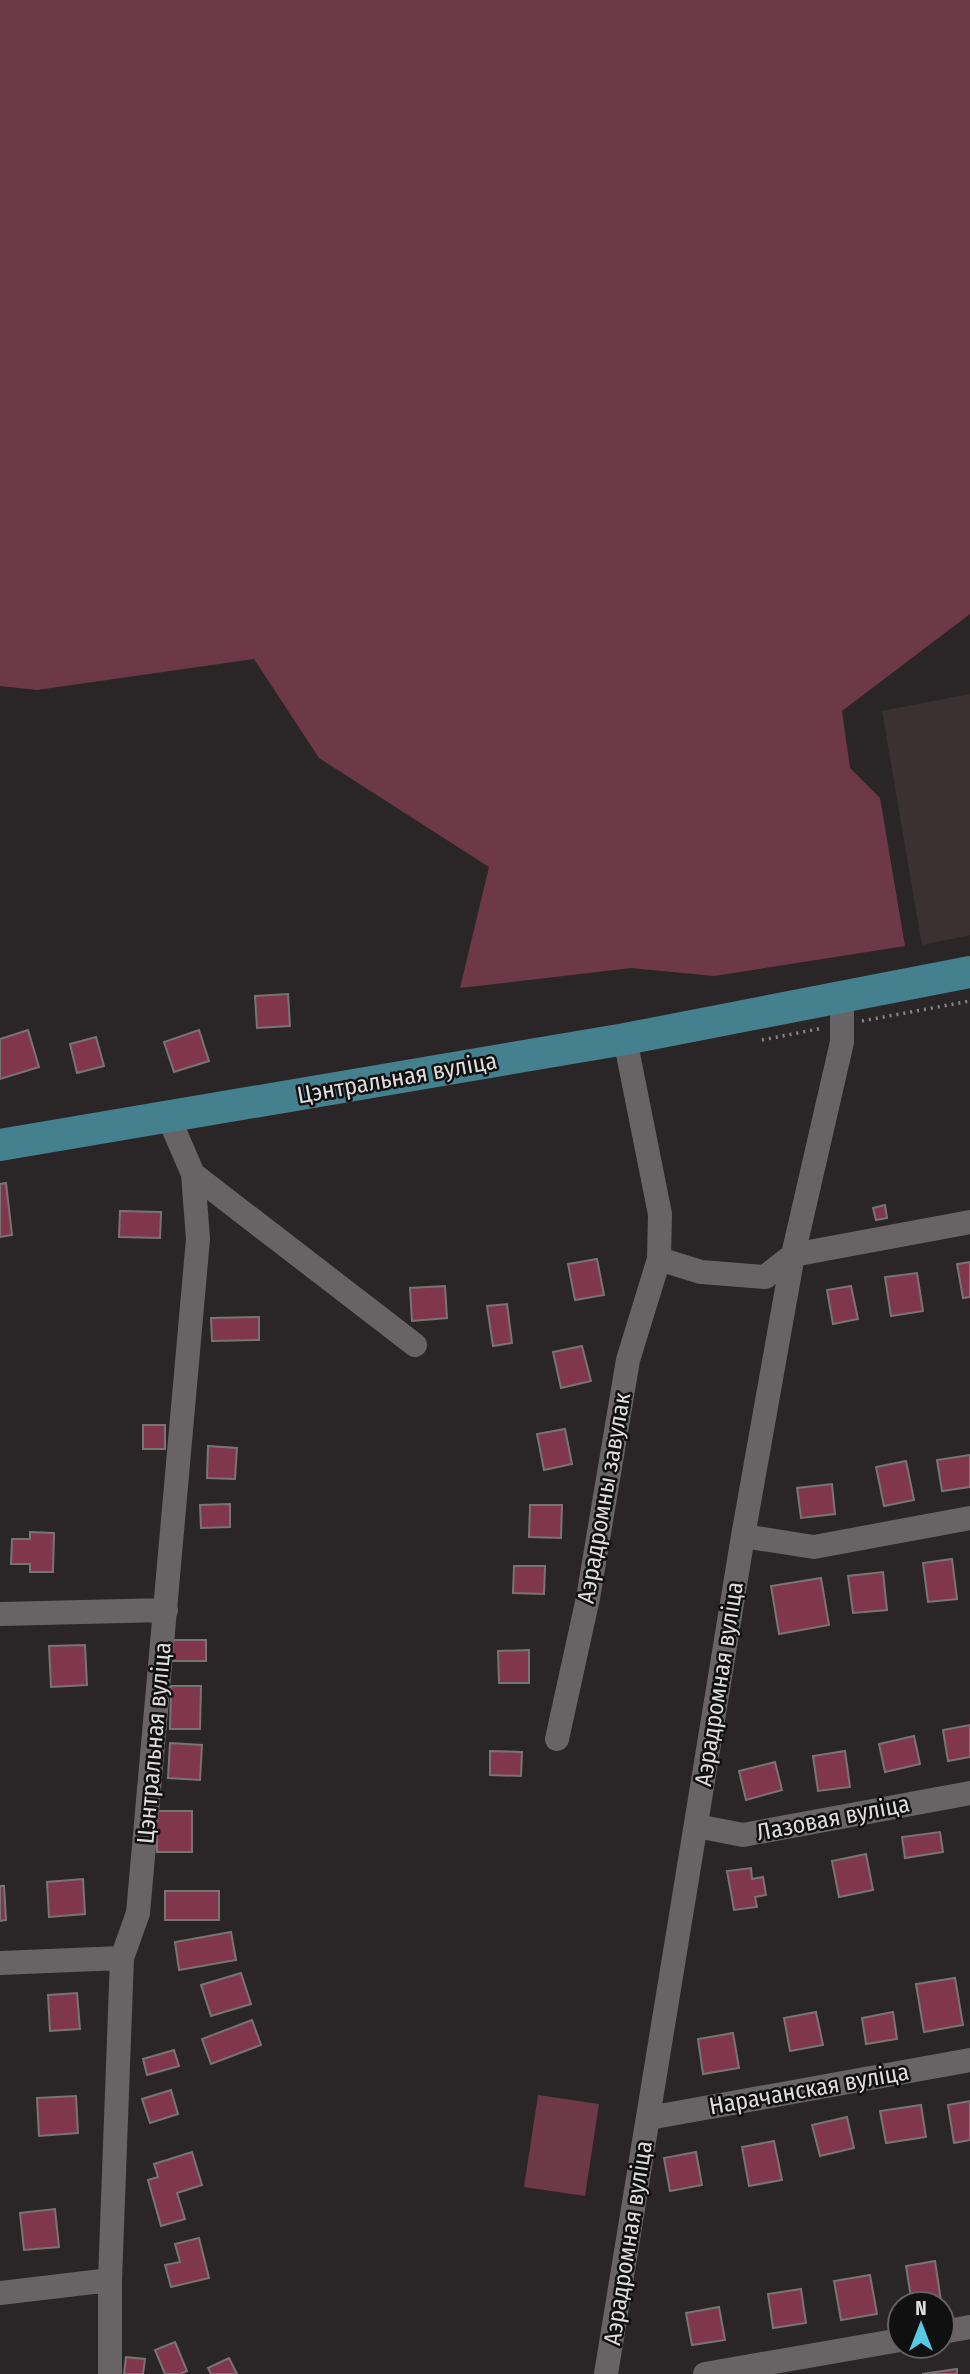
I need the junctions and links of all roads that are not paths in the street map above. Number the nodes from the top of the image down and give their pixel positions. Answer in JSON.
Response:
{"nodes":[{"id":1,"x":970,"y":972,"type":"edge"},
{"id":2,"x":842,"y":996,"type":"junction"},
{"id":3,"x":625,"y":1039,"type":"junction"},
{"id":4,"x":168,"y":1116,"type":"junction"},
{"id":5,"x":0,"y":1145,"type":"edge"},
{"id":6,"x":193,"y":1174,"type":"junction"},
{"id":7,"x":970,"y":1222,"type":"edge"},
{"id":8,"x":793,"y":1255,"type":"junction"},
{"id":9,"x":659,"y":1259,"type":"junction"},
{"id":10,"x":415,"y":1345,"type":"dead end"},
{"id":11,"x":970,"y":1518,"type":"edge"},
{"id":12,"x":743,"y":1536,"type":"junction"},
{"id":13,"x":166,"y":1610,"type":"junction"},
{"id":14,"x":0,"y":1614,"type":"edge"},
{"id":15,"x":557,"y":1739,"type":"dead end"},
{"id":16,"x":970,"y":1793,"type":"edge"},
{"id":17,"x":697,"y":1826,"type":"junction"},
{"id":18,"x":122,"y":1958,"type":"junction"},
{"id":19,"x":0,"y":1963,"type":"edge"},
{"id":20,"x":970,"y":2060,"type":"edge"},
{"id":21,"x":649,"y":2118,"type":"junction"},
{"id":22,"x":110,"y":2280,"type":"junction"},
{"id":23,"x":0,"y":2292,"type":"edge"},
{"id":24,"x":886,"y":2342,"type":"edge"},
{"id":25,"x":110,"y":2374,"type":"edge"},
{"id":26,"x":606,"y":2374,"type":"edge"},
{"id":27,"x":705,"y":2374,"type":"edge"}],
"edges":[{"from":1,"to":2,"type":"main road","name":"Цэнтральная вуліца"},
{"from":2,"to":3,"type":"main road","name":"Цэнтральная вуліца"},
{"from":2,"to":8,"type":"street","name":"Аэрадромная вуліца"},
{"from":3,"to":4,"type":"main road","name":"Цэнтральная вуліца"},
{"from":3,"to":9,"type":"street","name":"Аэрадромны завулак"},
{"from":4,"to":5,"type":"main road","name":"Цэнтральная вуліца"},
{"from":4,"to":6,"type":"street","name":"Цэнтральная вуліца"},
{"from":6,"to":10,"type":"street"},
{"from":6,"to":13,"type":"street","name":"Цэнтральная вуліца"},
{"from":7,"to":8,"type":"street"},
{"from":8,"to":9,"type":"street"},
{"from":8,"to":12,"type":"street","name":"Аэрадромная вуліца"},
{"from":9,"to":15,"type":"street","name":"Аэрадромны завулак"},
{"from":11,"to":12,"type":"street"},
{"from":12,"to":17,"type":"street","name":"Аэрадромная вуліца"},
{"from":13,"to":14,"type":"street"},
{"from":13,"to":18,"type":"street","name":"Цэнтральная вуліца"},
{"from":16,"to":17,"type":"street","name":"Лазовая вуліца"},
{"from":17,"to":21,"type":"street","name":"Аэрадромная вуліца"},
{"from":18,"to":19,"type":"street"},
{"from":18,"to":22,"type":"street","name":"Цэнтральная вуліца"},
{"from":20,"to":21,"type":"street","name":"Нарачанская вуліца"},
{"from":21,"to":26,"type":"street","name":"Аэрадромная вуліца"},
{"from":22,"to":23,"type":"street"},
{"from":22,"to":25,"type":"street","name":"Цэнтральная вуліца"},
{"from":24,"to":27,"type":"street"}]}
